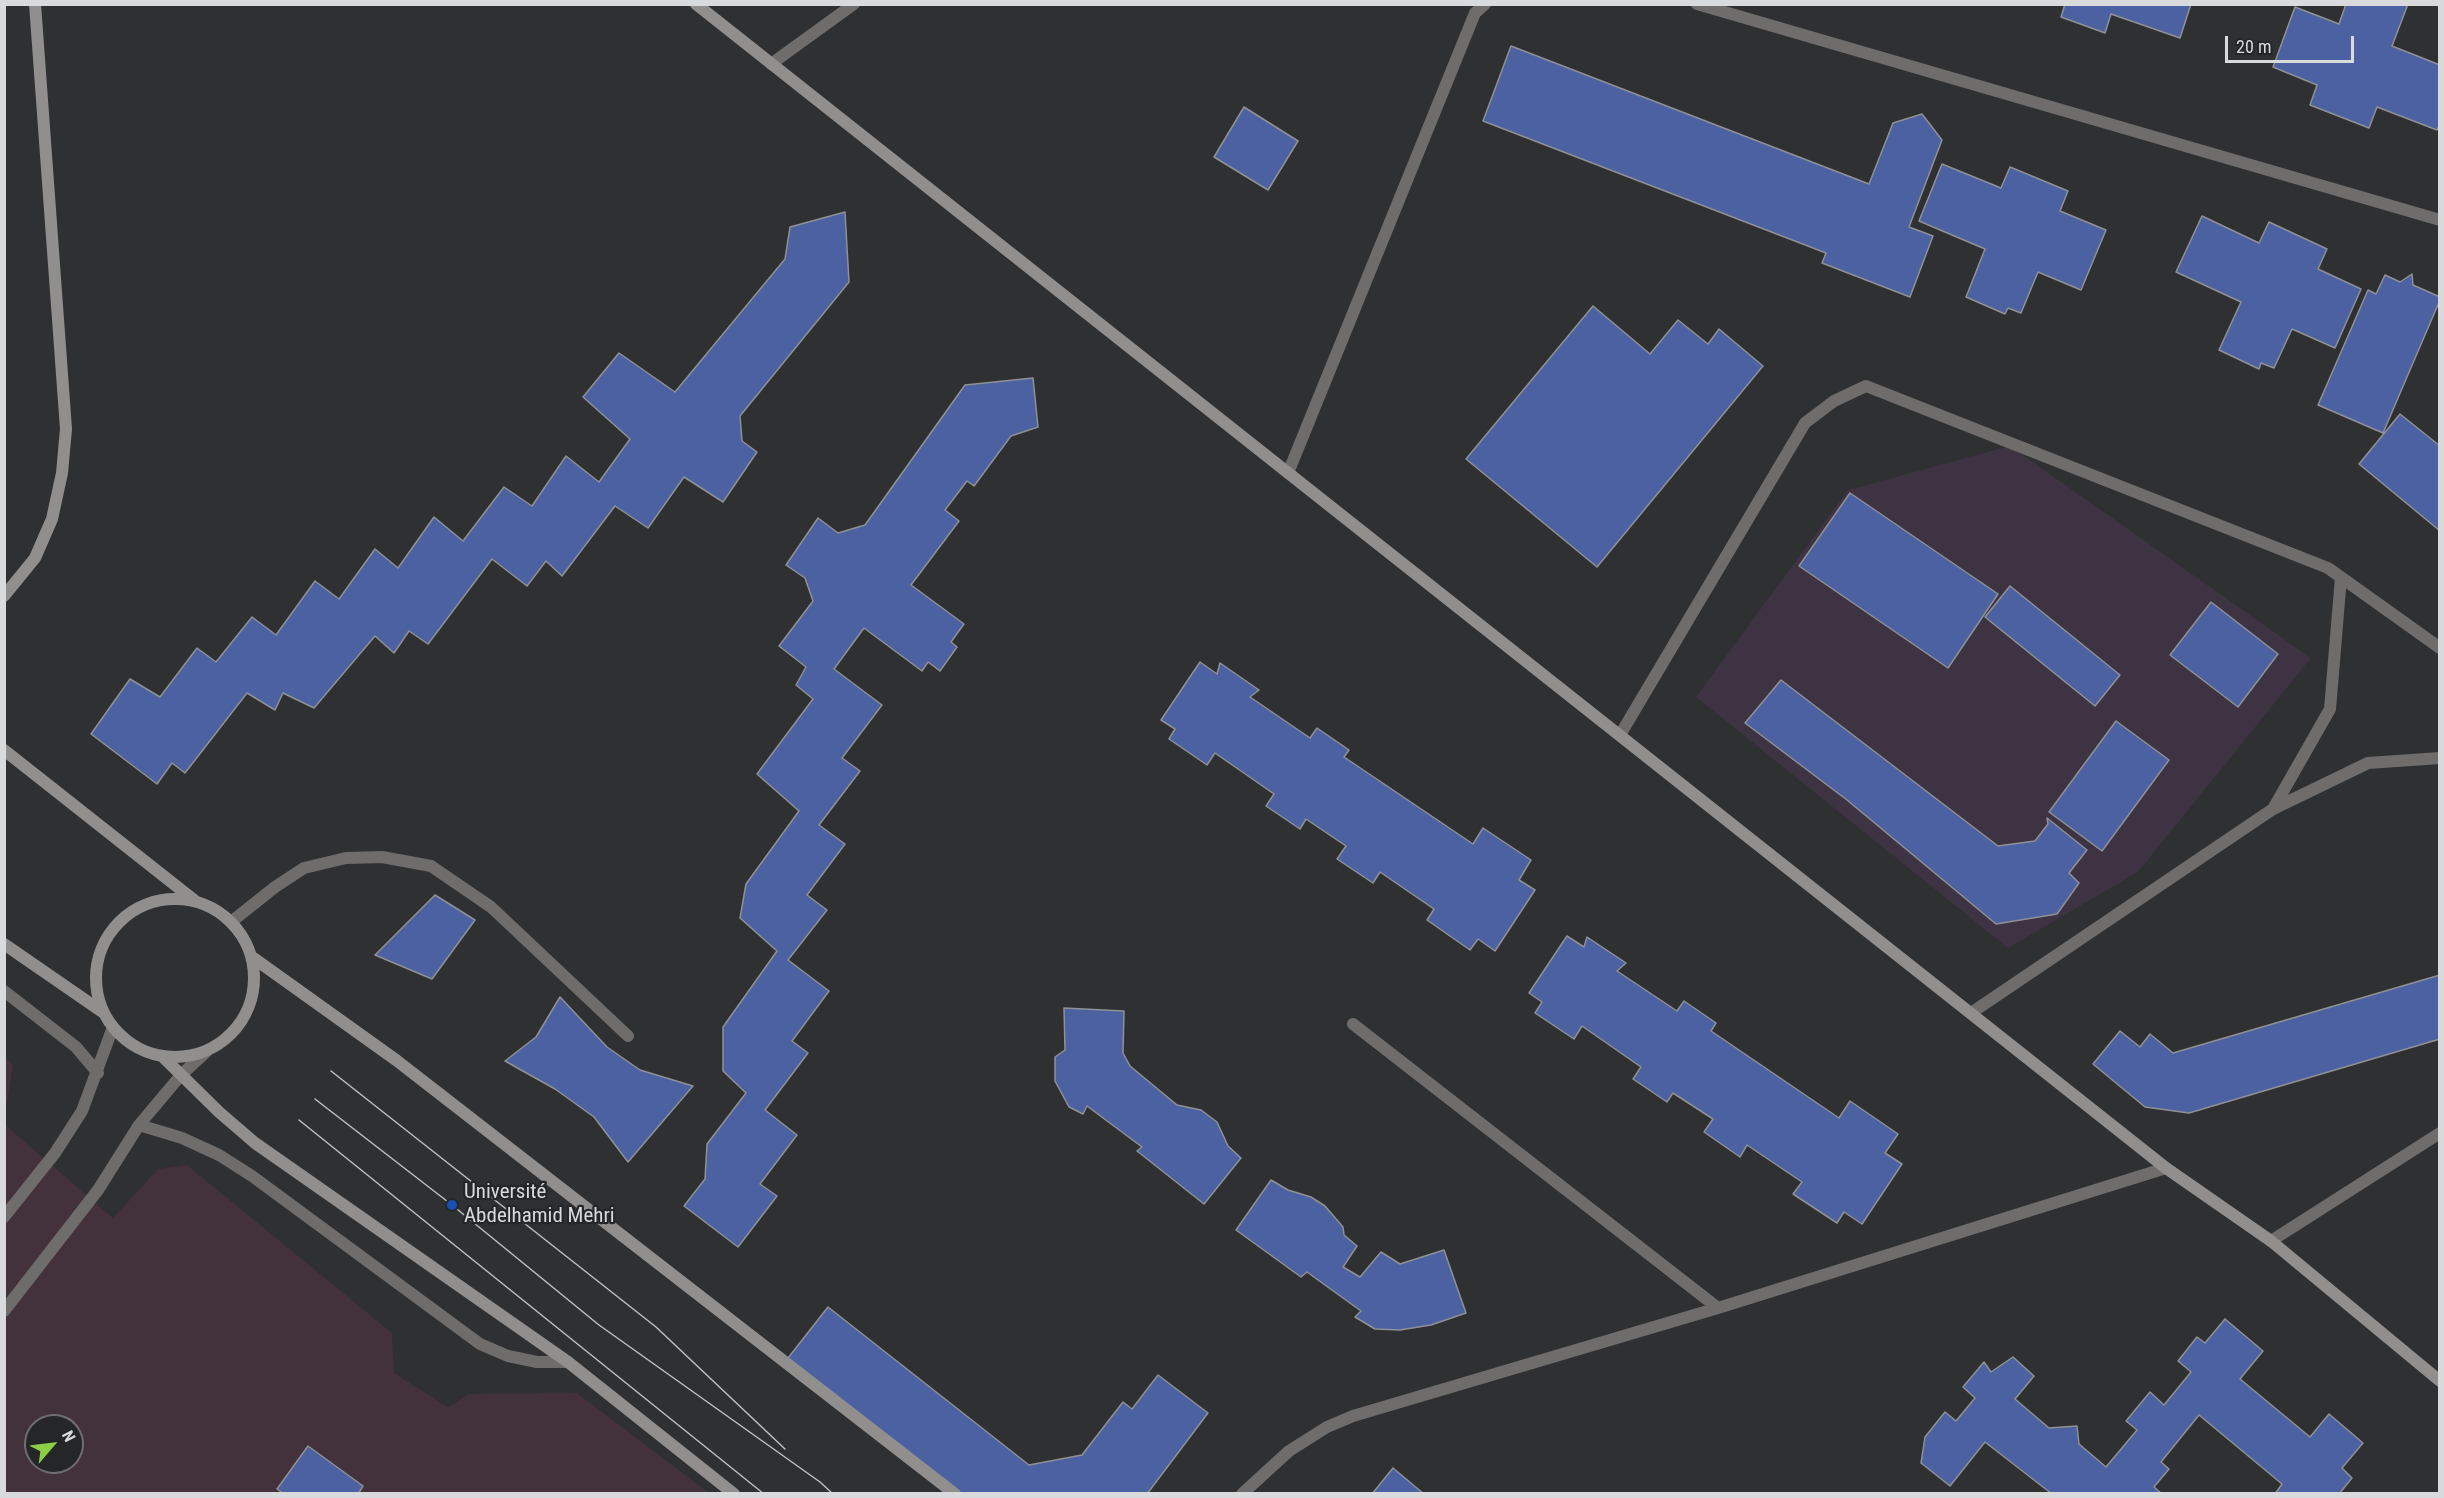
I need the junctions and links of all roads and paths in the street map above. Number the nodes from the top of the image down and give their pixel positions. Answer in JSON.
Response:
{"nodes":[{"id":1,"x":35,"y":4,"type":"edge"},
{"id":2,"x":696,"y":4,"type":"edge"},
{"id":3,"x":854,"y":4,"type":"edge"},
{"id":4,"x":1485,"y":4,"type":"edge"},
{"id":5,"x":1697,"y":4,"type":"edge"},
{"id":6,"x":771,"y":64,"type":"junction"},
{"id":7,"x":2439,"y":220,"type":"edge"},
{"id":8,"x":1288,"y":472,"type":"junction"},
{"id":9,"x":2341,"y":577,"type":"junction"},
{"id":10,"x":4,"y":596,"type":"edge"},
{"id":11,"x":2439,"y":648,"type":"edge"},
{"id":12,"x":1620,"y":735,"type":"junction"},
{"id":13,"x":4,"y":750,"type":"edge"},
{"id":14,"x":2439,"y":758,"type":"edge"},
{"id":15,"x":2273,"y":809,"type":"junction"},
{"id":16,"x":195,"y":901,"type":"junction"},
{"id":17,"x":231,"y":922,"type":"junction"},
{"id":18,"x":4,"y":944,"type":"edge"},
{"id":19,"x":252,"y":957,"type":"junction"},
{"id":20,"x":4,"y":991,"type":"edge"},
{"id":21,"x":104,"y":1013,"type":"junction"},
{"id":22,"x":1971,"y":1013,"type":"junction"},
{"id":23,"x":1353,"y":1024,"type":"dead end"},
{"id":24,"x":113,"y":1028,"type":"junction"},
{"id":25,"x":628,"y":1035,"type":"dead end"},
{"id":26,"x":206,"y":1052,"type":"junction"},
{"id":27,"x":163,"y":1057,"type":"junction"},
{"id":28,"x":98,"y":1073,"type":"junction"},
{"id":29,"x":181,"y":1075,"type":"junction"},
{"id":30,"x":139,"y":1125,"type":"junction"},
{"id":31,"x":2439,"y":1133,"type":"edge"},
{"id":32,"x":2166,"y":1168,"type":"junction"},
{"id":33,"x":4,"y":1217,"type":"edge"},
{"id":34,"x":2271,"y":1241,"type":"junction"},
{"id":35,"x":1718,"y":1308,"type":"junction"},
{"id":36,"x":4,"y":1311,"type":"edge"},
{"id":37,"x":568,"y":1362,"type":"junction"},
{"id":38,"x":2439,"y":1381,"type":"edge"},
{"id":39,"x":734,"y":1494,"type":"edge"},
{"id":40,"x":955,"y":1494,"type":"edge"},
{"id":41,"x":1242,"y":1494,"type":"edge"}],
"edges":[{"from":1,"to":10,"type":"street"},
{"from":2,"to":6,"type":"street"},
{"from":3,"to":6,"type":"street"},
{"from":4,"to":8,"type":"street"},
{"from":5,"to":7,"type":"street"},
{"from":6,"to":8,"type":"street"},
{"from":8,"to":12,"type":"street"},
{"from":9,"to":11,"type":"street"},
{"from":9,"to":12,"type":"street"},
{"from":9,"to":15,"type":"street"},
{"from":12,"to":22,"type":"street"},
{"from":13,"to":16,"type":"street"},
{"from":14,"to":15,"type":"street"},
{"from":15,"to":22,"type":"street"},
{"from":16,"to":17,"type":"street"},
{"from":16,"to":21,"type":"street"},
{"from":17,"to":19,"type":"street"},
{"from":17,"to":25,"type":"street"},
{"from":18,"to":21,"type":"street"},
{"from":19,"to":26,"type":"street"},
{"from":19,"to":40,"type":"street"},
{"from":20,"to":28,"type":"street"},
{"from":21,"to":24,"type":"street"},
{"from":22,"to":32,"type":"street"},
{"from":23,"to":35,"type":"street"},
{"from":24,"to":27,"type":"street"},
{"from":24,"to":28,"type":"street"},
{"from":26,"to":27,"type":"street"},
{"from":26,"to":29,"type":"street"},
{"from":27,"to":29,"type":"street"},
{"from":28,"to":33,"type":"street"},
{"from":29,"to":30,"type":"street"},
{"from":29,"to":37,"type":"street"},
{"from":30,"to":36,"type":"street"},
{"from":30,"to":37,"type":"street"},
{"from":31,"to":34,"type":"street"},
{"from":32,"to":34,"type":"street"},
{"from":32,"to":35,"type":"street"},
{"from":34,"to":38,"type":"street"},
{"from":35,"to":41,"type":"street"},
{"from":37,"to":39,"type":"street"}]}
